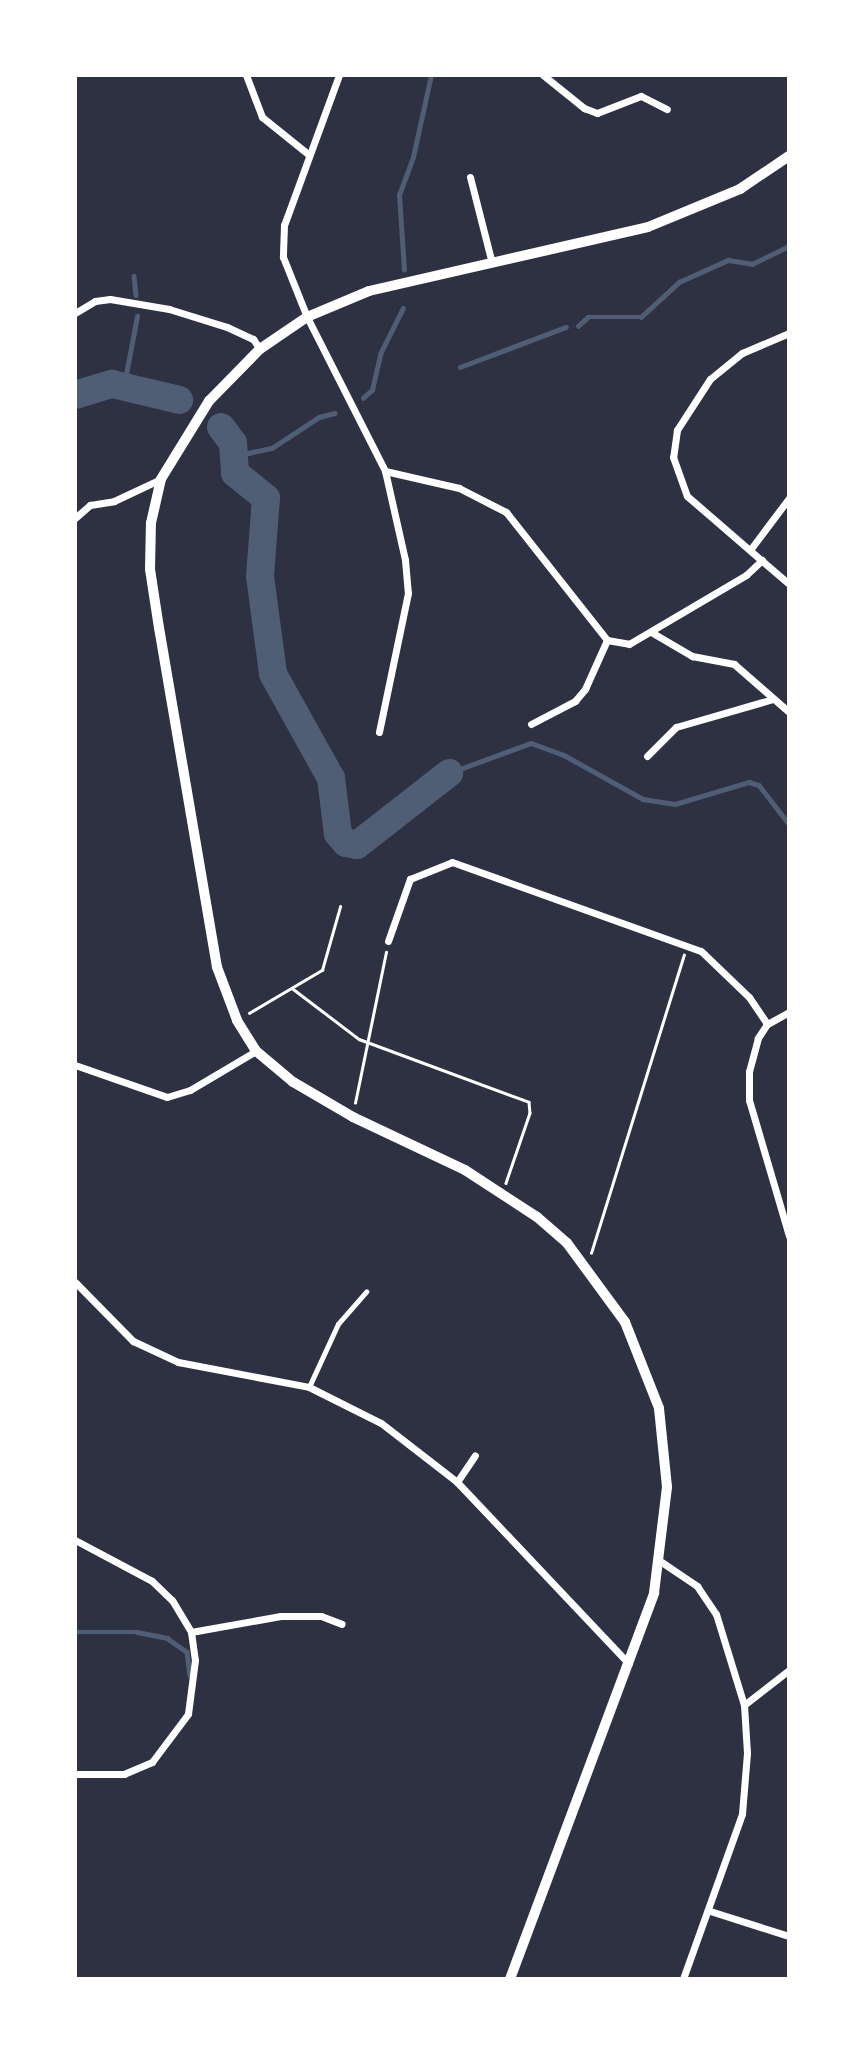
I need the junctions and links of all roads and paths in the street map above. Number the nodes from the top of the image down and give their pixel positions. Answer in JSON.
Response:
{"nodes":[{"id":1,"x":246,"y":75,"type":"edge"},
{"id":2,"x":339,"y":75,"type":"edge"},
{"id":3,"x":543,"y":75,"type":"edge"},
{"id":4,"x":667,"y":109,"type":"dead end"},
{"id":5,"x":308,"y":154,"type":"junction"},
{"id":6,"x":789,"y":156,"type":"edge"},
{"id":7,"x":471,"y":177,"type":"dead end"},
{"id":8,"x":492,"y":263,"type":"junction"},
{"id":9,"x":75,"y":313,"type":"edge"},
{"id":10,"x":307,"y":317,"type":"junction"},
{"id":11,"x":789,"y":334,"type":"edge"},
{"id":12,"x":260,"y":349,"type":"junction"},
{"id":13,"x":385,"y":471,"type":"junction"},
{"id":14,"x":161,"y":479,"type":"junction"},
{"id":15,"x":789,"y":498,"type":"edge"},
{"id":16,"x":75,"y":518,"type":"edge"},
{"id":17,"x":750,"y":550,"type":"junction"},
{"id":18,"x":762,"y":560,"type":"junction"},
{"id":19,"x":789,"y":584,"type":"edge"},
{"id":20,"x":651,"y":632,"type":"junction"},
{"id":21,"x":607,"y":640,"type":"junction"},
{"id":22,"x":773,"y":699,"type":"junction"},
{"id":23,"x":789,"y":712,"type":"edge"},
{"id":24,"x":531,"y":724,"type":"dead end"},
{"id":25,"x":379,"y":732,"type":"dead end"},
{"id":26,"x":647,"y":756,"type":"dead end"},
{"id":27,"x":340,"y":907,"type":"dead end"},
{"id":28,"x":388,"y":941,"type":"joint"},
{"id":29,"x":688,"y":944,"type":"junction"},
{"id":30,"x":292,"y":988,"type":"junction"},
{"id":31,"x":789,"y":1012,"type":"edge"},
{"id":32,"x":237,"y":1020,"type":"junction"},
{"id":33,"x":768,"y":1024,"type":"junction"},
{"id":34,"x":366,"y":1041,"type":"junction"},
{"id":35,"x":256,"y":1051,"type":"junction"},
{"id":36,"x":75,"y":1065,"type":"edge"},
{"id":37,"x":353,"y":1117,"type":"junction"},
{"id":38,"x":503,"y":1192,"type":"junction"},
{"id":39,"x":789,"y":1236,"type":"edge"},
{"id":40,"x":587,"y":1266,"type":"junction"},
{"id":41,"x":75,"y":1282,"type":"edge"},
{"id":42,"x":366,"y":1292,"type":"dead end"},
{"id":43,"x":309,"y":1387,"type":"junction"},
{"id":44,"x":475,"y":1455,"type":"dead end"},
{"id":45,"x":457,"y":1482,"type":"junction"},
{"id":46,"x":75,"y":1540,"type":"edge"},
{"id":47,"x":660,"y":1561,"type":"junction"},
{"id":48,"x":342,"y":1624,"type":"dead end"},
{"id":49,"x":191,"y":1632,"type":"junction"},
{"id":50,"x":629,"y":1664,"type":"junction"},
{"id":51,"x":789,"y":1670,"type":"edge"},
{"id":52,"x":744,"y":1705,"type":"junction"},
{"id":53,"x":75,"y":1774,"type":"edge"},
{"id":54,"x":710,"y":1910,"type":"junction"},
{"id":55,"x":789,"y":1936,"type":"edge"},
{"id":56,"x":510,"y":1979,"type":"edge"},
{"id":57,"x":683,"y":1979,"type":"edge"}],
"edges":[{"from":1,"to":5,"type":"street"},
{"from":2,"to":5,"type":"street"},
{"from":3,"to":4,"type":"street"},
{"from":5,"to":10,"type":"street"},
{"from":6,"to":8,"type":"street"},
{"from":7,"to":8,"type":"street"},
{"from":8,"to":10,"type":"street"},
{"from":9,"to":12,"type":"street"},
{"from":10,"to":12,"type":"street"},
{"from":10,"to":13,"type":"street"},
{"from":11,"to":17,"type":"street"},
{"from":12,"to":14,"type":"street"},
{"from":13,"to":21,"type":"street"},
{"from":13,"to":25,"type":"street"},
{"from":14,"to":16,"type":"street"},
{"from":14,"to":32,"type":"street"},
{"from":15,"to":17,"type":"street"},
{"from":17,"to":18,"type":"street"},
{"from":18,"to":19,"type":"street"},
{"from":18,"to":20,"type":"street"},
{"from":20,"to":21,"type":"street"},
{"from":20,"to":22,"type":"street"},
{"from":21,"to":24,"type":"street"},
{"from":22,"to":23,"type":"street"},
{"from":22,"to":26,"type":"street"},
{"from":27,"to":30,"type":"path"},
{"from":28,"to":29,"type":"street"},
{"from":28,"to":34,"type":"path"},
{"from":29,"to":33,"type":"street"},
{"from":29,"to":40,"type":"path"},
{"from":30,"to":32,"type":"path"},
{"from":30,"to":34,"type":"path"},
{"from":31,"to":33,"type":"street"},
{"from":32,"to":35,"type":"street"},
{"from":33,"to":39,"type":"street"},
{"from":34,"to":37,"type":"path"},
{"from":34,"to":38,"type":"path"},
{"from":35,"to":36,"type":"street"},
{"from":35,"to":37,"type":"street"},
{"from":37,"to":38,"type":"street"},
{"from":38,"to":40,"type":"street"},
{"from":40,"to":47,"type":"street"},
{"from":41,"to":43,"type":"street"},
{"from":42,"to":43,"type":"lane"},
{"from":43,"to":45,"type":"street"},
{"from":44,"to":45,"type":"street"},
{"from":45,"to":50,"type":"street"},
{"from":46,"to":49,"type":"street"},
{"from":47,"to":50,"type":"street"},
{"from":47,"to":52,"type":"street"},
{"from":48,"to":49,"type":"street"},
{"from":49,"to":53,"type":"street"},
{"from":50,"to":56,"type":"street"},
{"from":51,"to":52,"type":"street"},
{"from":52,"to":54,"type":"street"},
{"from":54,"to":55,"type":"street"},
{"from":54,"to":57,"type":"street"}]}
